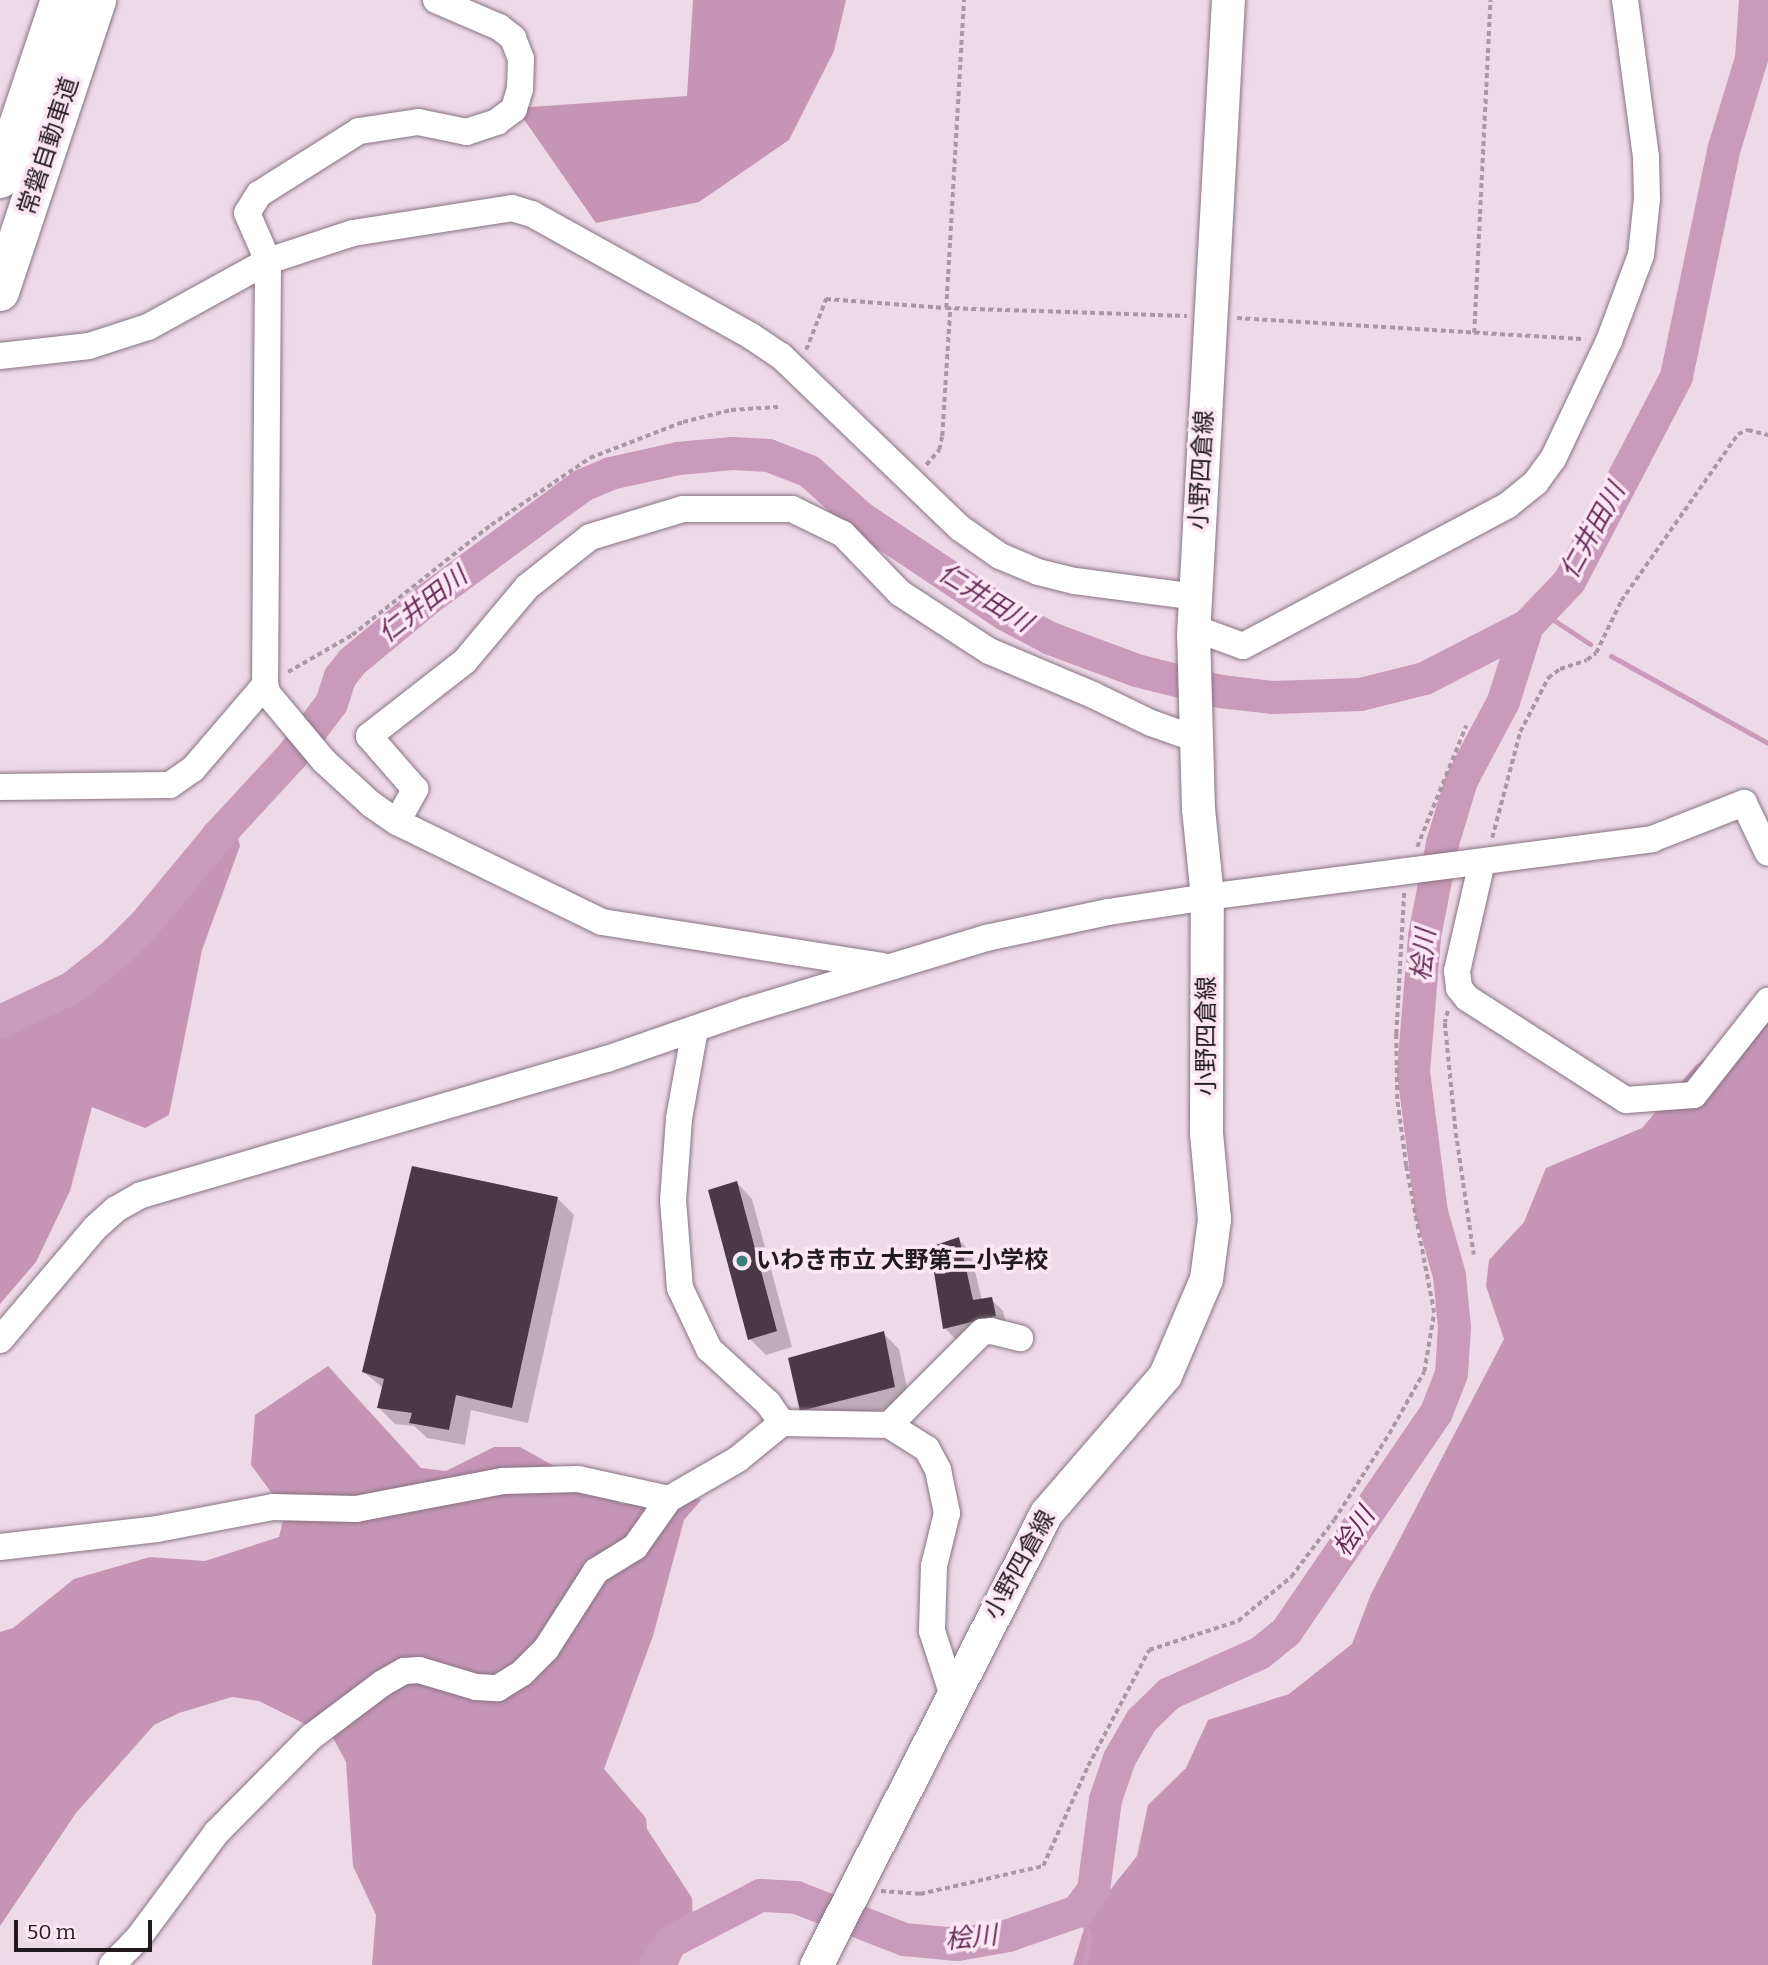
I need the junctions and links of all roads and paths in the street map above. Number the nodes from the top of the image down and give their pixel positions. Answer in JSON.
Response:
{"nodes":[{"id":1,"x":61,"y":0,"type":"edge"},
{"id":2,"x":97,"y":0,"type":"edge"},
{"id":3,"x":436,"y":0,"type":"edge"},
{"id":4,"x":964,"y":0,"type":"edge"},
{"id":5,"x":1228,"y":0,"type":"edge"},
{"id":6,"x":1490,"y":0,"type":"edge"},
{"id":7,"x":1625,"y":0,"type":"edge"},
{"id":8,"x":63,"y":50,"type":"junction"},
{"id":9,"x":0,"y":179,"type":"edge"},
{"id":10,"x":268,"y":261,"type":"junction"},
{"id":11,"x":0,"y":292,"type":"edge"},
{"id":12,"x":948,"y":308,"type":"junction"},
{"id":13,"x":1209,"y":317,"type":"junction"},
{"id":14,"x":1474,"y":333,"type":"junction"},
{"id":15,"x":1609,"y":341,"type":"junction"},
{"id":16,"x":0,"y":357,"type":"edge"},
{"id":17,"x":798,"y":371,"type":"junction"},
{"id":18,"x":778,"y":407,"type":"dead end"},
{"id":19,"x":1768,"y":435,"type":"edge"},
{"id":20,"x":911,"y":478,"type":"junction"},
{"id":21,"x":1194,"y":620,"type":"junction"},
{"id":22,"x":266,"y":690,"type":"junction"},
{"id":23,"x":1466,"y":726,"type":"dead end"},
{"id":24,"x":1196,"y":739,"type":"junction"},
{"id":25,"x":0,"y":787,"type":"edge"},
{"id":26,"x":397,"y":822,"type":"junction"},
{"id":27,"x":1768,"y":853,"type":"edge"},
{"id":28,"x":1482,"y":862,"type":"junction"},
{"id":29,"x":1406,"y":872,"type":"junction"},
{"id":30,"x":1208,"y":897,"type":"junction"},
{"id":31,"x":890,"y":967,"type":"junction"},
{"id":32,"x":1768,"y":1001,"type":"edge"},
{"id":33,"x":1448,"y":1010,"type":"dead end"},
{"id":34,"x":695,"y":1029,"type":"junction"},
{"id":35,"x":1474,"y":1255,"type":"dead end"},
{"id":36,"x":1020,"y":1338,"type":"dead end"},
{"id":37,"x":0,"y":1340,"type":"edge"},
{"id":38,"x":782,"y":1423,"type":"junction"},
{"id":39,"x":889,"y":1425,"type":"junction"},
{"id":40,"x":669,"y":1499,"type":"junction"},
{"id":41,"x":0,"y":1547,"type":"edge"},
{"id":42,"x":952,"y":1693,"type":"junction"},
{"id":43,"x":850,"y":1895,"type":"junction"},
{"id":44,"x":112,"y":1965,"type":"edge"},
{"id":45,"x":816,"y":1965,"type":"edge"}],
"edges":[{"from":1,"to":8,"type":"highway","name":"常磐自動車道"},
{"from":2,"to":8,"type":"highway","name":"常磐自動車道"},
{"from":3,"to":10,"type":"street"},
{"from":4,"to":12,"type":"path"},
{"from":5,"to":13,"type":"main road","name":"小野四倉線"},
{"from":6,"to":14,"type":"path"},
{"from":7,"to":15,"type":"street"},
{"from":8,"to":9,"type":"highway","name":"常磐自動車道"},
{"from":8,"to":11,"type":"highway","name":"常磐自動車道"},
{"from":10,"to":16,"type":"street"},
{"from":10,"to":17,"type":"street"},
{"from":10,"to":22,"type":"street"},
{"from":12,"to":13,"type":"path"},
{"from":12,"to":17,"type":"path"},
{"from":12,"to":20,"type":"path"},
{"from":13,"to":14,"type":"path"},
{"from":13,"to":21,"type":"main road","name":"小野四倉線"},
{"from":14,"to":15,"type":"path"},
{"from":15,"to":21,"type":"street"},
{"from":17,"to":20,"type":"street"},
{"from":18,"to":22,"type":"path"},
{"from":19,"to":28,"type":"path"},
{"from":20,"to":21,"type":"street"},
{"from":21,"to":24,"type":"main road","name":"小野四倉線"},
{"from":22,"to":25,"type":"street"},
{"from":22,"to":26,"type":"street"},
{"from":23,"to":29,"type":"path"},
{"from":24,"to":26,"type":"street"},
{"from":24,"to":30,"type":"main road","name":"小野四倉線"},
{"from":26,"to":31,"type":"street"},
{"from":27,"to":28,"type":"street"},
{"from":28,"to":29,"type":"street"},
{"from":28,"to":32,"type":"street"},
{"from":29,"to":30,"type":"street"},
{"from":29,"to":43,"type":"path"},
{"from":30,"to":31,"type":"street"},
{"from":30,"to":42,"type":"main road","name":"小野四倉線"},
{"from":31,"to":34,"type":"street"},
{"from":33,"to":35,"type":"path"},
{"from":34,"to":37,"type":"street"},
{"from":34,"to":38,"type":"street"},
{"from":36,"to":39,"type":"street"},
{"from":38,"to":39,"type":"street"},
{"from":38,"to":40,"type":"street"},
{"from":39,"to":42,"type":"street"},
{"from":40,"to":41,"type":"street"},
{"from":40,"to":44,"type":"street"},
{"from":42,"to":43,"type":"main road","name":"小野四倉線"},
{"from":43,"to":45,"type":"main road","name":"小野四倉線"}]}
